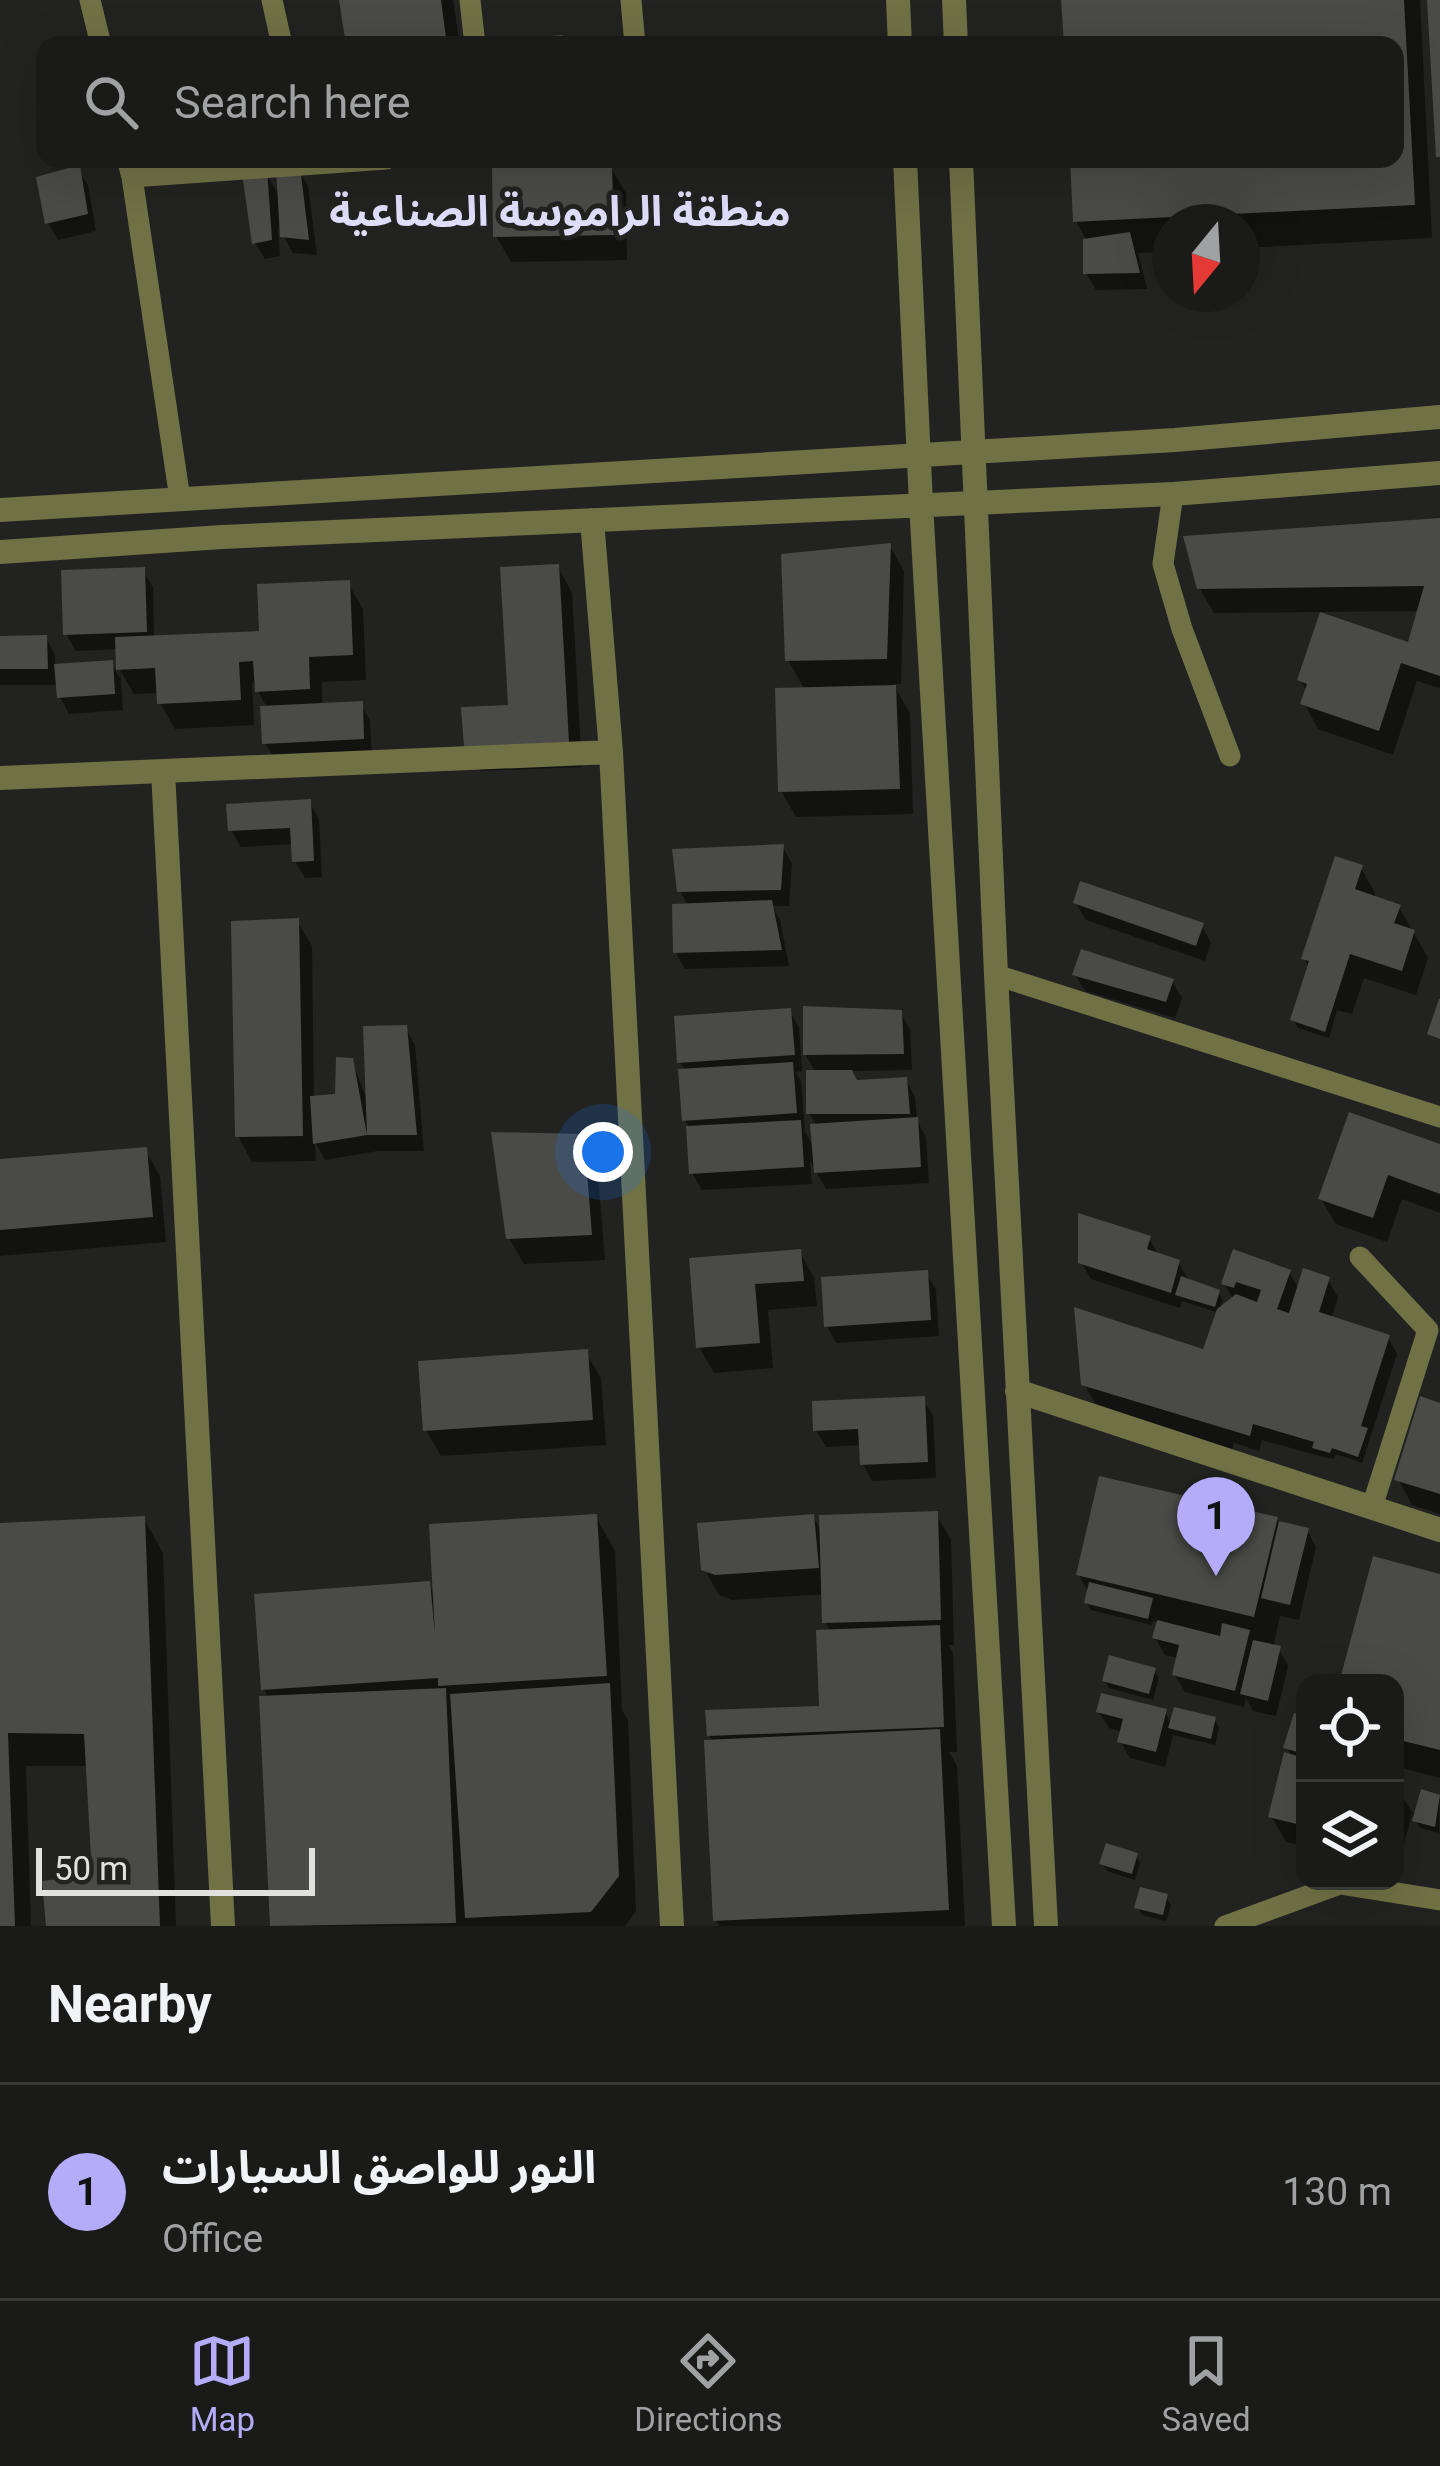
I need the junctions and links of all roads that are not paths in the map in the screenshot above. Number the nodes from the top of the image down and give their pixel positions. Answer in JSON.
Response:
{"nodes":[{"id":1,"x":90,"y":0,"type":"edge"},
{"id":2,"x":272,"y":0,"type":"edge"},
{"id":3,"x":470,"y":0,"type":"edge"},
{"id":4,"x":632,"y":0,"type":"edge"},
{"id":5,"x":898,"y":0,"type":"edge"},
{"id":6,"x":954,"y":0,"type":"edge"},
{"id":7,"x":99,"y":36,"type":"edge"},
{"id":8,"x":280,"y":36,"type":"edge"},
{"id":9,"x":474,"y":36,"type":"edge"},
{"id":10,"x":634,"y":36,"type":"edge"},
{"id":11,"x":900,"y":36,"type":"edge"},
{"id":12,"x":956,"y":36,"type":"edge"},
{"id":13,"x":130,"y":168,"type":"edge"},
{"id":14,"x":905,"y":168,"type":"edge"},
{"id":15,"x":961,"y":168,"type":"edge"},
{"id":16,"x":1440,"y":417,"type":"edge"},
{"id":17,"x":973,"y":450,"type":"junction"},
{"id":18,"x":919,"y":456,"type":"junction"},
{"id":19,"x":1440,"y":473,"type":"edge"},
{"id":20,"x":1173,"y":494,"type":"junction"},
{"id":21,"x":180,"y":500,"type":"junction"},
{"id":22,"x":975,"y":500,"type":"junction"},
{"id":23,"x":921,"y":504,"type":"junction"},
{"id":24,"x":0,"y":510,"type":"edge"},
{"id":25,"x":592,"y":520,"type":"junction"},
{"id":26,"x":0,"y":552,"type":"edge"},
{"id":27,"x":611,"y":752,"type":"junction"},
{"id":28,"x":1230,"y":756,"type":"dead end"},
{"id":29,"x":163,"y":771,"type":"junction"},
{"id":30,"x":0,"y":778,"type":"edge"},
{"id":31,"x":996,"y":975,"type":"junction"},
{"id":32,"x":1440,"y":1117,"type":"edge"},
{"id":33,"x":1360,"y":1257,"type":"dead end"},
{"id":34,"x":1017,"y":1391,"type":"junction"},
{"id":35,"x":1372,"y":1507,"type":"junction"},
{"id":36,"x":1440,"y":1530,"type":"edge"},
{"id":37,"x":1440,"y":1900,"type":"edge"},
{"id":38,"x":224,"y":1926,"type":"edge"},
{"id":39,"x":672,"y":1926,"type":"edge"},
{"id":40,"x":1004,"y":1926,"type":"edge"},
{"id":41,"x":1046,"y":1926,"type":"edge"},
{"id":42,"x":1226,"y":1926,"type":"edge"}],
"edges":[{"from":1,"to":7,"type":"lane"},
{"from":2,"to":8,"type":"lane"},
{"from":3,"to":9,"type":"lane"},
{"from":4,"to":10,"type":"lane"},
{"from":5,"to":11,"type":"street"},
{"from":6,"to":12,"type":"street"},
{"from":13,"to":21,"type":"lane"},
{"from":14,"to":18,"type":"street"},
{"from":15,"to":17,"type":"street"},
{"from":16,"to":17,"type":"street"},
{"from":17,"to":18,"type":"street"},
{"from":17,"to":22,"type":"street"},
{"from":18,"to":21,"type":"street"},
{"from":18,"to":23,"type":"street"},
{"from":19,"to":20,"type":"street"},
{"from":20,"to":22,"type":"street"},
{"from":20,"to":28,"type":"lane"},
{"from":21,"to":24,"type":"street"},
{"from":22,"to":23,"type":"street"},
{"from":22,"to":31,"type":"street"},
{"from":23,"to":25,"type":"street"},
{"from":23,"to":40,"type":"street"},
{"from":25,"to":26,"type":"street"},
{"from":25,"to":27,"type":"street"},
{"from":27,"to":29,"type":"street"},
{"from":27,"to":39,"type":"street"},
{"from":29,"to":30,"type":"street"},
{"from":29,"to":38,"type":"street"},
{"from":31,"to":32,"type":"lane"},
{"from":31,"to":34,"type":"street"},
{"from":33,"to":35,"type":"lane"},
{"from":34,"to":35,"type":"street"},
{"from":34,"to":41,"type":"street"},
{"from":35,"to":36,"type":"street"},
{"from":37,"to":42,"type":"lane"}]}
